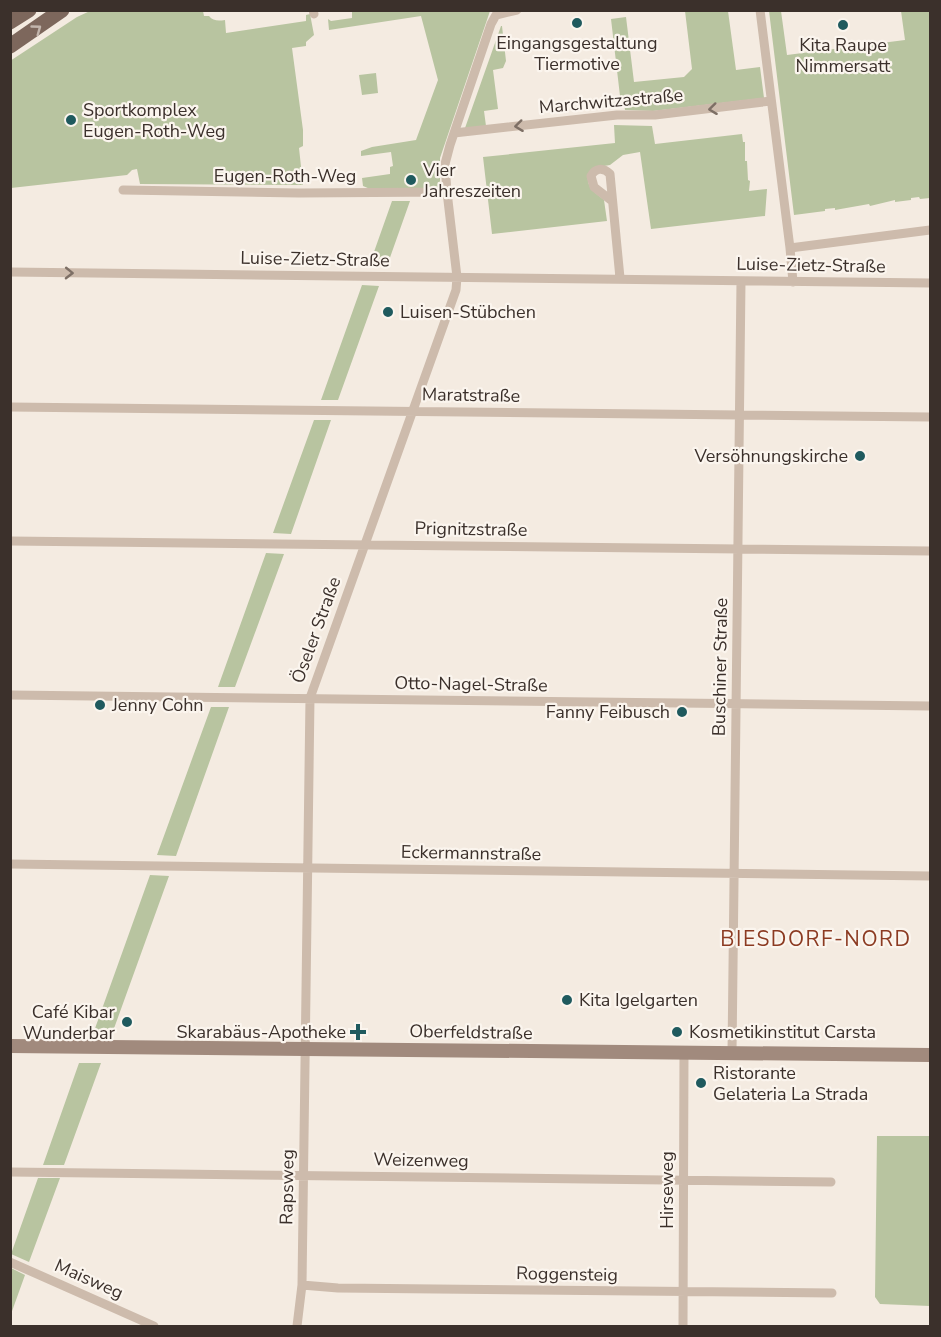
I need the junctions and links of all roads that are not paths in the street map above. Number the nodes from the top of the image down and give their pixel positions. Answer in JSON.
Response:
{"nodes":[{"id":1,"x":29,"y":10,"type":"edge"},
{"id":2,"x":62,"y":10,"type":"edge"},
{"id":3,"x":517,"y":10,"type":"edge"},
{"id":4,"x":760,"y":10,"type":"edge"},
{"id":5,"x":10,"y":22,"type":"edge"},
{"id":6,"x":10,"y":46,"type":"edge"},
{"id":7,"x":771,"y":101,"type":"junction"},
{"id":8,"x":454,"y":133,"type":"junction"},
{"id":9,"x":123,"y":190,"type":"dead end"},
{"id":10,"x":447,"y":192,"type":"junction"},
{"id":11,"x":612,"y":201,"type":"dead end"},
{"id":12,"x":930,"y":230,"type":"edge"},
{"id":13,"x":790,"y":248,"type":"junction"},
{"id":14,"x":10,"y":272,"type":"edge"},
{"id":15,"x":458,"y":277,"type":"junction"},
{"id":16,"x":620,"y":278,"type":"junction"},
{"id":17,"x":741,"y":281,"type":"junction"},
{"id":18,"x":793,"y":282,"type":"junction"},
{"id":19,"x":930,"y":283,"type":"edge"},
{"id":20,"x":10,"y":407,"type":"edge"},
{"id":21,"x":412,"y":411,"type":"junction"},
{"id":22,"x":739,"y":415,"type":"junction"},
{"id":23,"x":930,"y":417,"type":"edge"},
{"id":24,"x":10,"y":541,"type":"edge"},
{"id":25,"x":364,"y":545,"type":"junction"},
{"id":26,"x":738,"y":548,"type":"junction"},
{"id":27,"x":930,"y":551,"type":"edge"},
{"id":28,"x":10,"y":695,"type":"edge"},
{"id":29,"x":310,"y":698,"type":"junction"},
{"id":30,"x":736,"y":704,"type":"junction"},
{"id":31,"x":930,"y":706,"type":"edge"},
{"id":32,"x":10,"y":864,"type":"edge"},
{"id":33,"x":307,"y":867,"type":"junction"},
{"id":34,"x":734,"y":872,"type":"junction"},
{"id":35,"x":930,"y":876,"type":"edge"},
{"id":36,"x":10,"y":1046,"type":"edge"},
{"id":37,"x":305,"y":1048,"type":"junction"},
{"id":38,"x":684,"y":1053,"type":"junction"},
{"id":39,"x":732,"y":1053,"type":"junction"},
{"id":40,"x":930,"y":1055,"type":"edge"},
{"id":41,"x":10,"y":1172,"type":"edge"},
{"id":42,"x":304,"y":1175,"type":"junction"},
{"id":43,"x":683,"y":1179,"type":"junction"},
{"id":44,"x":831,"y":1182,"type":"dead end"},
{"id":45,"x":10,"y":1262,"type":"edge"},
{"id":46,"x":302,"y":1286,"type":"junction"},
{"id":47,"x":683,"y":1291,"type":"junction"},
{"id":48,"x":832,"y":1293,"type":"dead end"},
{"id":49,"x":154,"y":1326,"type":"edge"},
{"id":50,"x":297,"y":1326,"type":"edge"},
{"id":51,"x":683,"y":1326,"type":"edge"}],
"edges":[{"from":1,"to":5,"type":"main road"},
{"from":6,"to":2,"type":"main road","one_way":true},
{"from":3,"to":8,"type":"street"},
{"from":4,"to":7,"type":"street"},
{"from":7,"to":8,"type":"street","name":"Marchwitzastraße","one_way":true},
{"from":7,"to":13,"type":"street"},
{"from":8,"to":10,"type":"street"},
{"from":9,"to":10,"type":"street","name":"Eugen-Roth-Weg"},
{"from":10,"to":15,"type":"street"},
{"from":11,"to":16,"type":"street"},
{"from":12,"to":13,"type":"street","name":"Luise-Zietz-Straße"},
{"from":13,"to":18,"type":"street"},
{"from":14,"to":15,"type":"street","name":"Luise-Zietz-Straße","one_way":true},
{"from":15,"to":16,"type":"street","name":"Luise-Zietz-Straße"},
{"from":15,"to":21,"type":"street","name":"Öseler Straße"},
{"from":16,"to":17,"type":"street","name":"Luise-Zietz-Straße"},
{"from":17,"to":18,"type":"street","name":"Luise-Zietz-Straße"},
{"from":17,"to":22,"type":"street","name":"Buschiner Straße"},
{"from":18,"to":19,"type":"street","name":"Luise-Zietz-Straße"},
{"from":20,"to":21,"type":"street","name":"Maratstraße"},
{"from":21,"to":22,"type":"street","name":"Maratstraße"},
{"from":21,"to":25,"type":"street","name":"Öseler Straße"},
{"from":22,"to":23,"type":"street","name":"Maratstraße"},
{"from":22,"to":26,"type":"street","name":"Buschiner Straße"},
{"from":24,"to":25,"type":"street","name":"Prignitzstraße"},
{"from":25,"to":26,"type":"street","name":"Prignitzstraße"},
{"from":25,"to":29,"type":"street","name":"Öseler Straße"},
{"from":26,"to":27,"type":"street","name":"Prignitzstraße"},
{"from":26,"to":30,"type":"street","name":"Buschiner Straße"},
{"from":28,"to":29,"type":"street","name":"Otto-Nagel-Straße"},
{"from":29,"to":30,"type":"street","name":"Otto-Nagel-Straße"},
{"from":29,"to":33,"type":"street","name":"Öseler Straße"},
{"from":30,"to":31,"type":"street","name":"Otto-Nagel-Straße"},
{"from":30,"to":34,"type":"street","name":"Buschiner Straße"},
{"from":32,"to":33,"type":"street","name":"Eckermannstraße"},
{"from":33,"to":34,"type":"street","name":"Eckermannstraße"},
{"from":33,"to":37,"type":"street","name":"Öseler Straße"},
{"from":34,"to":35,"type":"street","name":"Eckermannstraße"},
{"from":34,"to":39,"type":"street","name":"Buschiner Straße"},
{"from":36,"to":37,"type":"street","name":"Oberfeldstraße"},
{"from":37,"to":38,"type":"street","name":"Oberfeldstraße"},
{"from":37,"to":42,"type":"street","name":"Rapsweg"},
{"from":38,"to":39,"type":"street","name":"Oberfeldstraße"},
{"from":38,"to":43,"type":"street","name":"Hirseweg"},
{"from":39,"to":40,"type":"street","name":"Oberfeldstraße"},
{"from":41,"to":42,"type":"street","name":"Weizenweg"},
{"from":42,"to":43,"type":"street","name":"Weizenweg"},
{"from":42,"to":46,"type":"street","name":"Rapsweg"},
{"from":43,"to":44,"type":"street","name":"Weizenweg"},
{"from":43,"to":47,"type":"street","name":"Hirseweg"},
{"from":45,"to":49,"type":"street","name":"Maisweg"},
{"from":46,"to":47,"type":"street","name":"Roggensteig"},
{"from":46,"to":50,"type":"street","name":"Rapsweg"},
{"from":47,"to":48,"type":"street","name":"Roggensteig"},
{"from":47,"to":51,"type":"street","name":"Hirseweg"}]}
